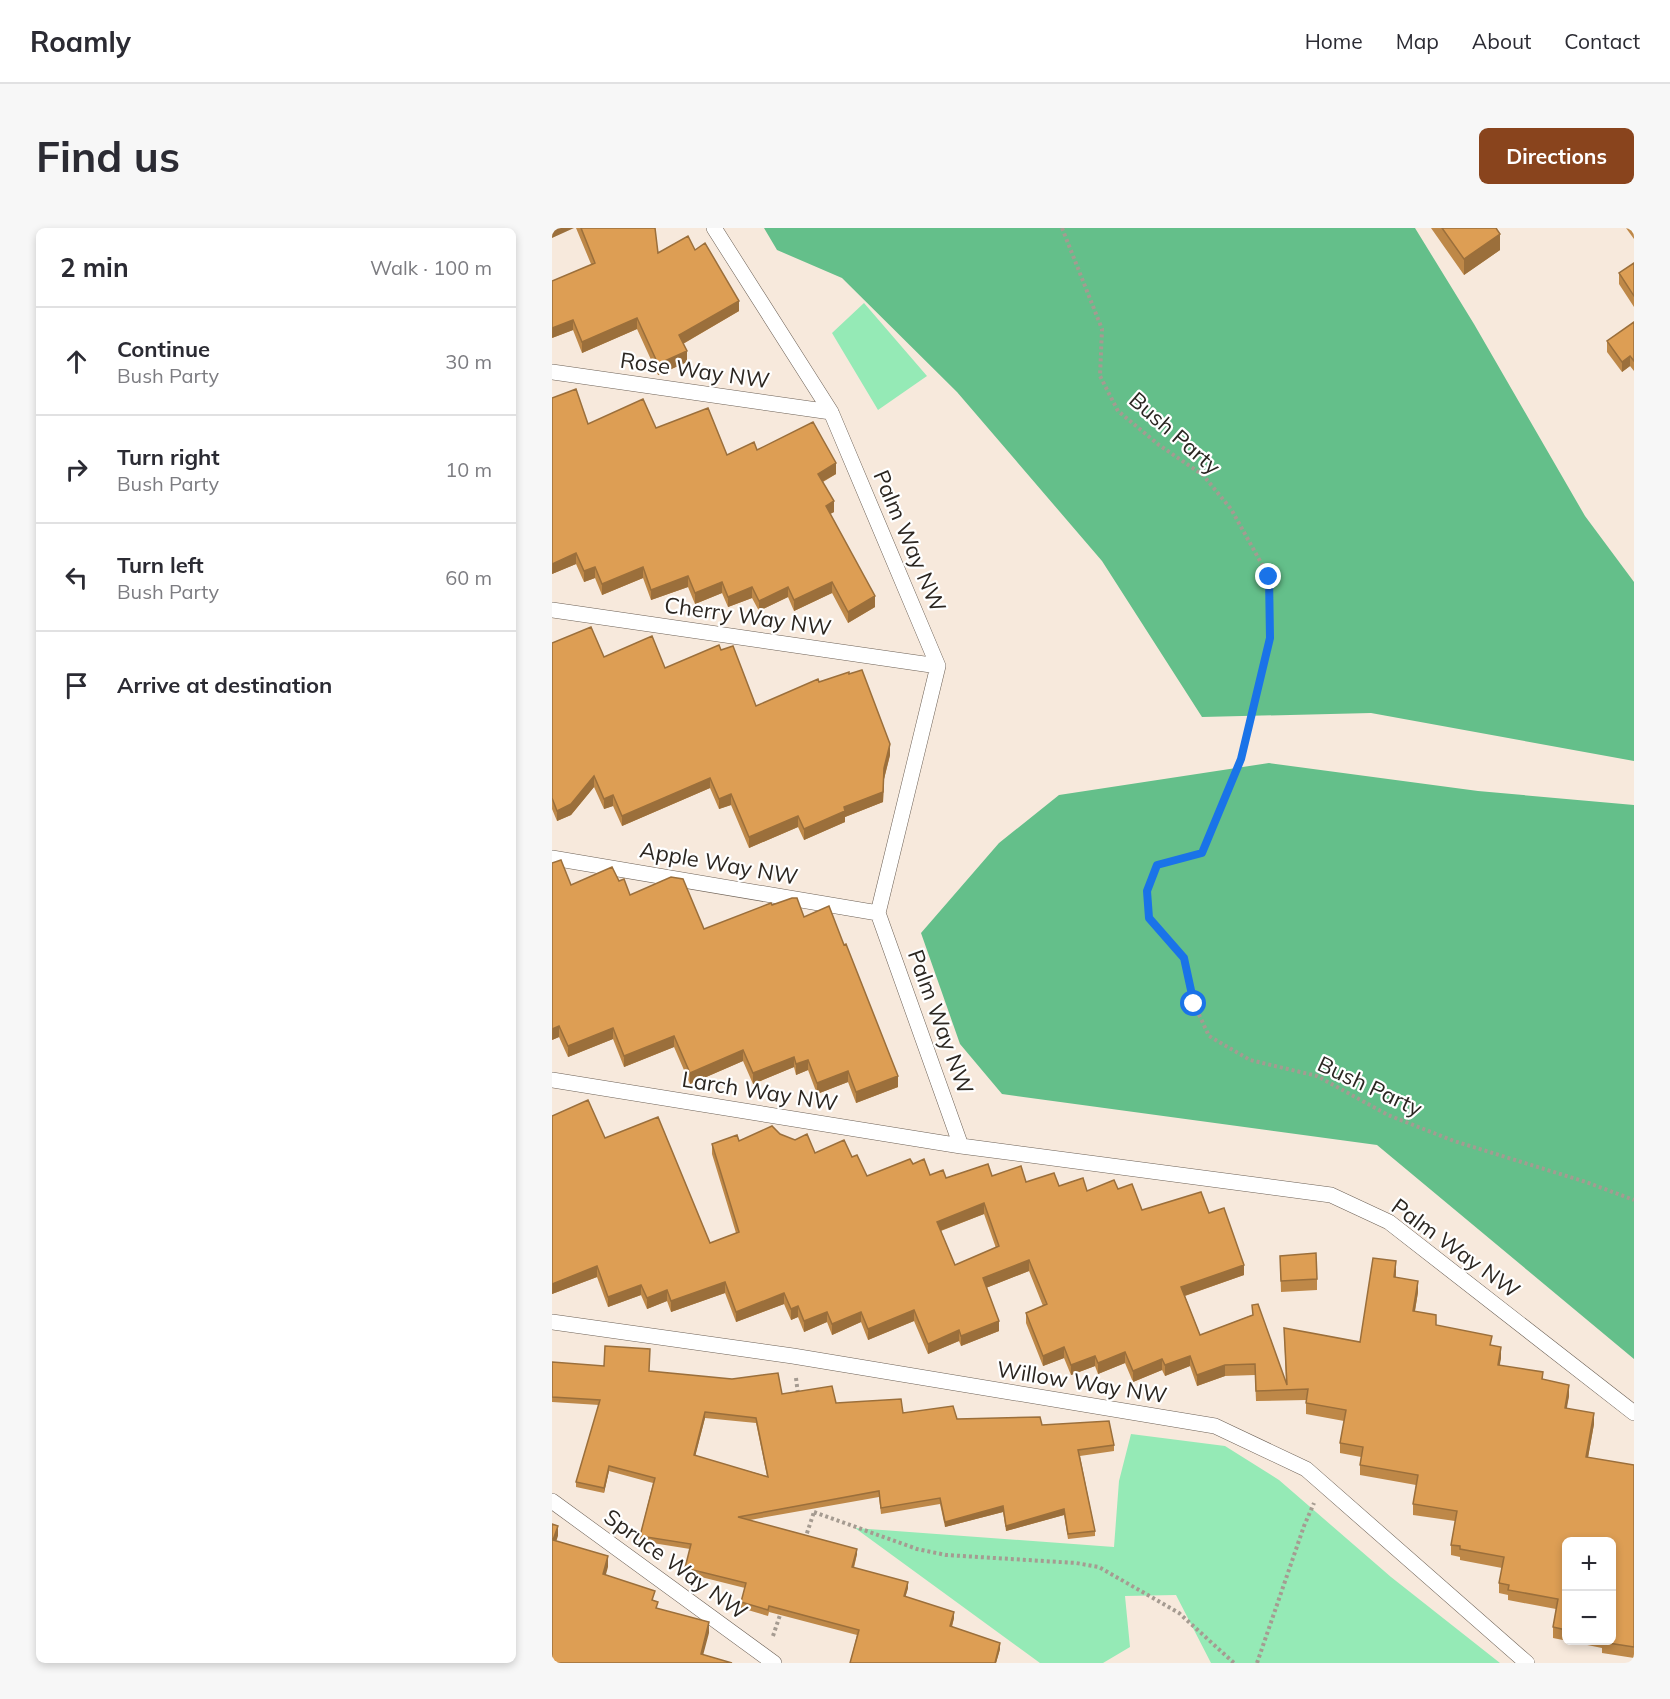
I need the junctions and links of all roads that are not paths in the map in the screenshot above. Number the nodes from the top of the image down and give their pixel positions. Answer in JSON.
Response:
{"nodes":[{"id":1,"x":714,"y":228,"type":"edge"},
{"id":2,"x":552,"y":372,"type":"edge"},
{"id":3,"x":831,"y":411,"type":"junction"},
{"id":4,"x":552,"y":610,"type":"edge"},
{"id":5,"x":938,"y":666,"type":"junction"},
{"id":6,"x":552,"y":858,"type":"edge"},
{"id":7,"x":878,"y":913,"type":"junction"},
{"id":8,"x":552,"y":1080,"type":"edge"},
{"id":9,"x":961,"y":1146,"type":"junction"},
{"id":10,"x":552,"y":1322,"type":"edge"},
{"id":11,"x":1634,"y":1413,"type":"edge"},
{"id":12,"x":552,"y":1501,"type":"edge"},
{"id":13,"x":770,"y":1660,"type":"edge"},
{"id":14,"x":1527,"y":1663,"type":"edge"}],
"edges":[{"from":1,"to":3,"type":"lane","name":"Palm Way NW"},
{"from":2,"to":3,"type":"lane","name":"Rose Way NW"},
{"from":3,"to":5,"type":"lane","name":"Palm Way NW"},
{"from":4,"to":5,"type":"lane","name":"Cherry Way NW"},
{"from":5,"to":7,"type":"lane"},
{"from":6,"to":7,"type":"lane","name":"Apple Way NW"},
{"from":7,"to":9,"type":"lane","name":"Palm Way NW"},
{"from":8,"to":9,"type":"lane","name":"Larch Way NW"},
{"from":9,"to":11,"type":"lane","name":"Palm Way NW"},
{"from":10,"to":14,"type":"lane","name":"Willow Way NW"},
{"from":12,"to":13,"type":"lane","name":"Spruce Way NW"}]}
